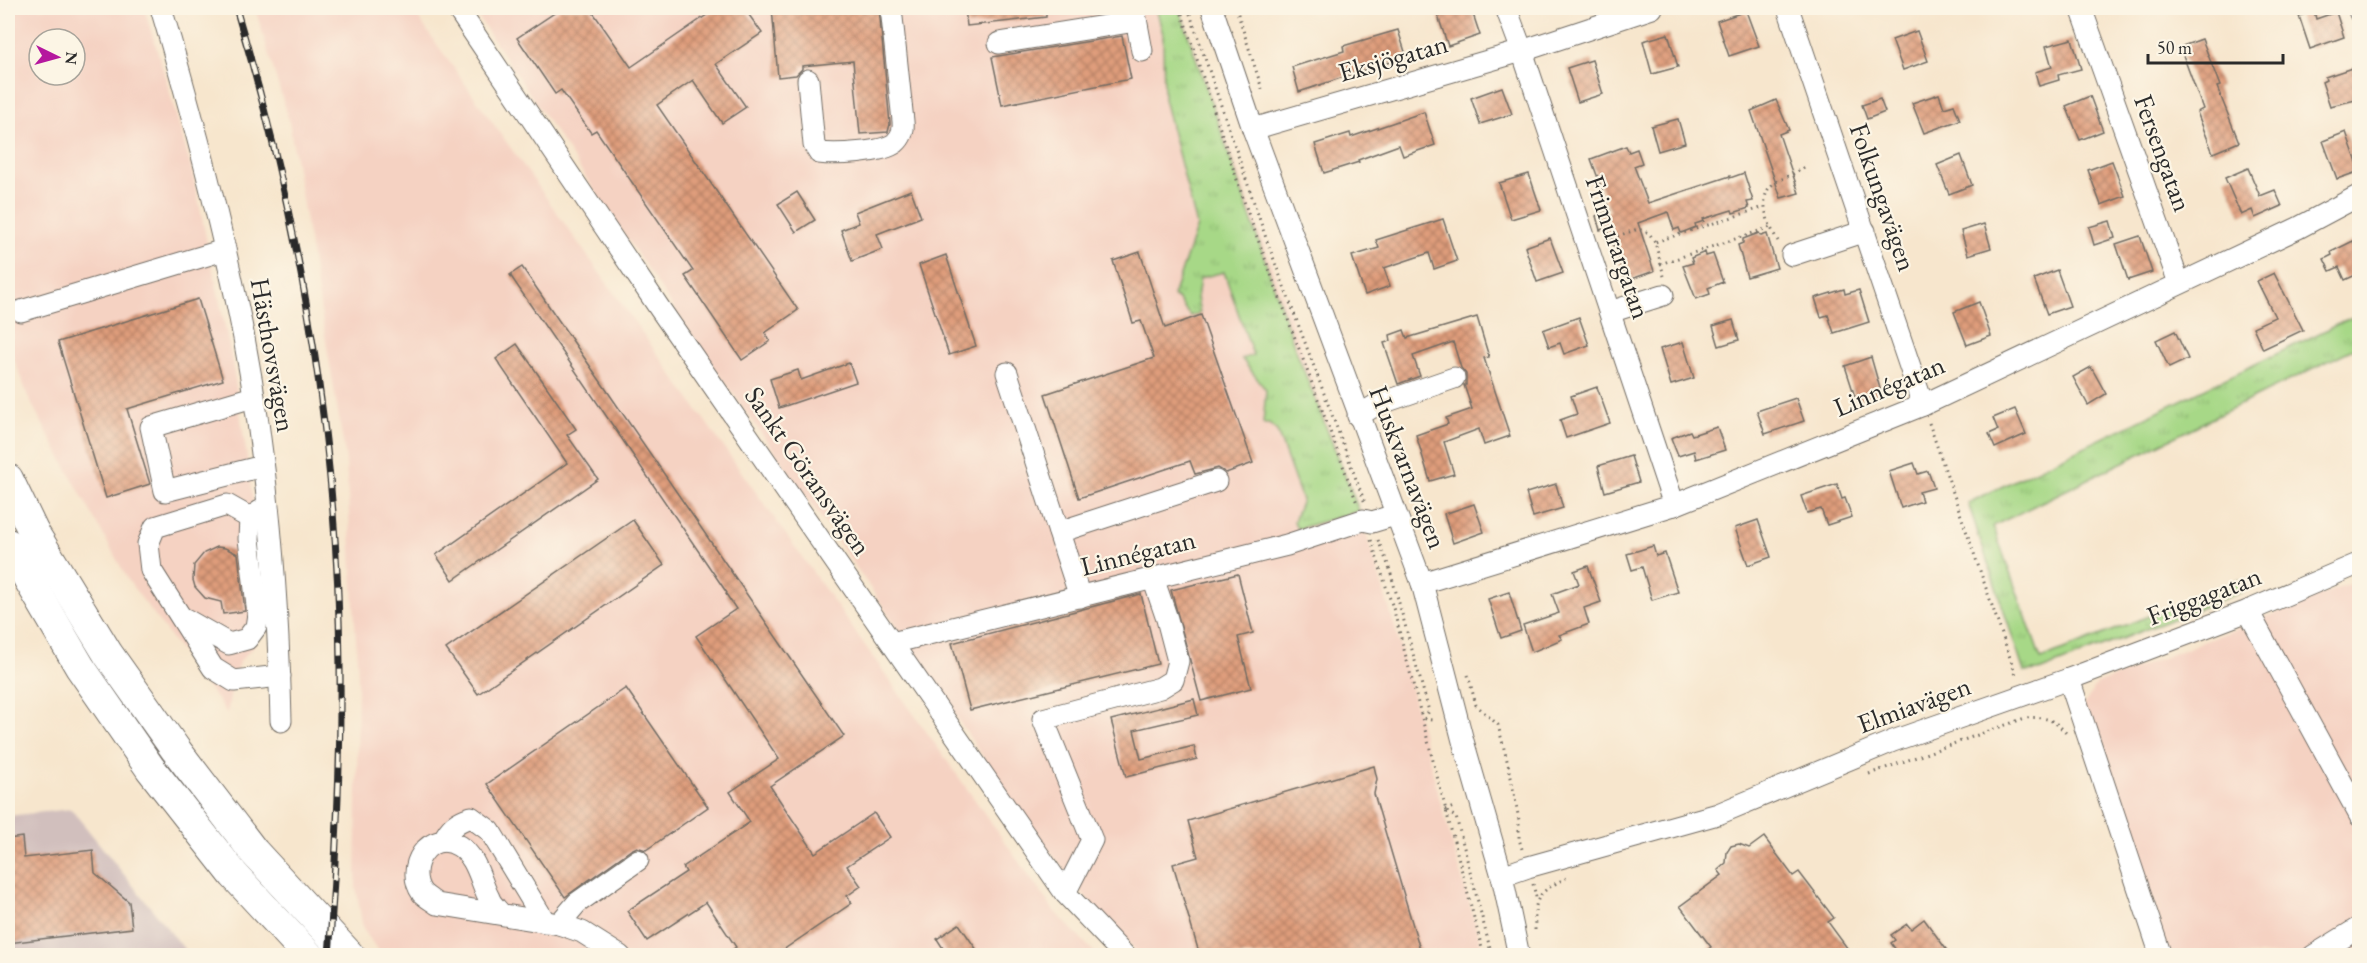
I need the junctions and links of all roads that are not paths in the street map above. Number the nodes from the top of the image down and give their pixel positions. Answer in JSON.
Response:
{"nodes":[{"id":1,"x":160,"y":8,"type":"edge"},
{"id":2,"x":457,"y":8,"type":"edge"},
{"id":3,"x":891,"y":8,"type":"edge"},
{"id":4,"x":1212,"y":8,"type":"edge"},
{"id":5,"x":1506,"y":8,"type":"edge"},
{"id":6,"x":1652,"y":8,"type":"edge"},
{"id":7,"x":1788,"y":8,"type":"edge"},
{"id":8,"x":2081,"y":8,"type":"edge"},
{"id":9,"x":2358,"y":8,"type":"edge"},
{"id":10,"x":2360,"y":12,"type":"edge"},
{"id":11,"x":1135,"y":14,"type":"edge"},
{"id":12,"x":999,"y":43,"type":"dead end"},
{"id":13,"x":1142,"y":51,"type":"dead end"},
{"id":14,"x":1522,"y":51,"type":"junction"},
{"id":15,"x":808,"y":80,"type":"dead end"},
{"id":16,"x":1253,"y":129,"type":"junction"},
{"id":17,"x":2360,"y":195,"type":"edge"},
{"id":18,"x":1865,"y":231,"type":"junction"},
{"id":19,"x":224,"y":250,"type":"junction"},
{"id":20,"x":1792,"y":255,"type":"road end"},
{"id":21,"x":2179,"y":283,"type":"junction"},
{"id":22,"x":1664,"y":295,"type":"road end"},
{"id":23,"x":21,"y":311,"type":"dead end"},
{"id":24,"x":1610,"y":312,"type":"junction"},
{"id":25,"x":1007,"y":374,"type":"dead end"},
{"id":26,"x":1454,"y":378,"type":"dead end"},
{"id":27,"x":253,"y":398,"type":"junction"},
{"id":28,"x":1923,"y":405,"type":"junction"},
{"id":29,"x":1358,"y":416,"type":"junction"},
{"id":30,"x":263,"y":466,"type":"junction"},
{"id":31,"x":239,"y":472,"type":"junction"},
{"id":32,"x":8,"y":479,"type":"edge"},
{"id":33,"x":1216,"y":481,"type":"dead end"},
{"id":34,"x":227,"y":505,"type":"junction"},
{"id":35,"x":1674,"y":505,"type":"junction"},
{"id":36,"x":258,"y":512,"type":"junction"},
{"id":37,"x":1395,"y":515,"type":"junction"},
{"id":38,"x":1059,"y":532,"type":"junction"},
{"id":39,"x":8,"y":544,"type":"edge"},
{"id":40,"x":2360,"y":563,"type":"edge"},
{"id":41,"x":1153,"y":578,"type":"junction"},
{"id":42,"x":1422,"y":583,"type":"junction"},
{"id":43,"x":1080,"y":597,"type":"junction"},
{"id":44,"x":2248,"y":611,"type":"junction"},
{"id":45,"x":180,"y":615,"type":"junction"},
{"id":46,"x":892,"y":643,"type":"junction"},
{"id":47,"x":280,"y":676,"type":"junction"},
{"id":48,"x":2069,"y":679,"type":"junction"},
{"id":49,"x":281,"y":721,"type":"dead end"},
{"id":50,"x":2360,"y":816,"type":"edge"},
{"id":51,"x":443,"y":841,"type":"junction"},
{"id":52,"x":638,"y":860,"type":"dead end"},
{"id":53,"x":1502,"y":876,"type":"junction"},
{"id":54,"x":1065,"y":893,"type":"junction"},
{"id":55,"x":500,"y":913,"type":"junction"},
{"id":56,"x":552,"y":923,"type":"junction"},
{"id":57,"x":2360,"y":927,"type":"edge"},
{"id":58,"x":309,"y":956,"type":"edge"},
{"id":59,"x":350,"y":956,"type":"edge"},
{"id":60,"x":620,"y":956,"type":"edge"},
{"id":61,"x":1125,"y":956,"type":"edge"},
{"id":62,"x":1519,"y":956,"type":"edge"},
{"id":63,"x":2161,"y":956,"type":"edge"},
{"id":64,"x":2313,"y":956,"type":"edge"}],
"edges":[{"from":1,"to":19,"type":"street","name":"Hästhovsvägen"},
{"from":2,"to":46,"type":"street","name":"Sankt Göransvägen"},
{"from":3,"to":15,"type":"street"},
{"from":4,"to":16,"type":"street","name":"Huskvarnavägen"},
{"from":5,"to":14,"type":"street","name":"Frimurargatan"},
{"from":6,"to":14,"type":"street","name":"Eksjögatan"},
{"from":7,"to":18,"type":"street","name":"Folkungavägen"},
{"from":8,"to":21,"type":"street","name":"Fersengatan"},
{"from":9,"to":10,"type":"street"},
{"from":11,"to":12,"type":"street"},
{"from":11,"to":13,"type":"street"},
{"from":14,"to":16,"type":"street","name":"Eksjögatan"},
{"from":14,"to":24,"type":"street","name":"Frimurargatan"},
{"from":16,"to":29,"type":"street","name":"Huskvarnavägen"},
{"from":17,"to":21,"type":"street","name":"Linnégatan"},
{"from":18,"to":20,"type":"street"},
{"from":18,"to":28,"type":"street","name":"Folkungavägen"},
{"from":19,"to":23,"type":"street"},
{"from":19,"to":27,"type":"street","name":"Hästhovsvägen"},
{"from":21,"to":28,"type":"street","name":"Linnégatan"},
{"from":22,"to":24,"type":"street"},
{"from":24,"to":35,"type":"street","name":"Frimurargatan"},
{"from":25,"to":38,"type":"street"},
{"from":26,"to":29,"type":"street"},
{"from":27,"to":30,"type":"street","name":"Hästhovsvägen"},
{"from":27,"to":31,"type":"street"},
{"from":28,"to":35,"type":"street","name":"Linnégatan"},
{"from":29,"to":37,"type":"street","name":"Huskvarnavägen"},
{"from":30,"to":31,"type":"street"},
{"from":30,"to":36,"type":"street","name":"Hästhovsvägen"},
{"from":31,"to":34,"type":"street"},
{"from":32,"to":59,"type":"highway"},
{"from":33,"to":38,"type":"street"},
{"from":34,"to":36,"type":"street"},
{"from":34,"to":45,"type":"street"},
{"from":35,"to":42,"type":"street","name":"Linnégatan"},
{"from":36,"to":45,"type":"street"},
{"from":36,"to":47,"type":"street","name":"Hästhovsvägen"},
{"from":37,"to":41,"type":"street","name":"Linnégatan"},
{"from":37,"to":42,"type":"street","name":"Huskvarnavägen"},
{"from":38,"to":43,"type":"street"},
{"from":39,"to":58,"type":"highway"},
{"from":40,"to":44,"type":"street","name":"Friggagatan"},
{"from":41,"to":43,"type":"street","name":"Linnégatan"},
{"from":41,"to":54,"type":"street"},
{"from":42,"to":53,"type":"street","name":"Huskvarnavägen"},
{"from":43,"to":46,"type":"street","name":"Linnégatan"},
{"from":44,"to":48,"type":"street","name":"Friggagatan"},
{"from":44,"to":50,"type":"street"},
{"from":45,"to":47,"type":"street"},
{"from":46,"to":54,"type":"street","name":"Sankt Göransvägen"},
{"from":47,"to":49,"type":"street","name":"Hästhovsvägen"},
{"from":48,"to":53,"type":"street","name":"Elmiavägen"},
{"from":48,"to":63,"type":"street"},
{"from":51,"to":55,"type":"street"},
{"from":51,"to":55,"type":"street"},
{"from":51,"to":56,"type":"street"},
{"from":52,"to":56,"type":"street"},
{"from":53,"to":62,"type":"street","name":"Huskvarnavägen"},
{"from":54,"to":61,"type":"street","name":"Sankt Göransvägen"},
{"from":55,"to":56,"type":"street"},
{"from":56,"to":60,"type":"street"},
{"from":57,"to":64,"type":"street"}]}
